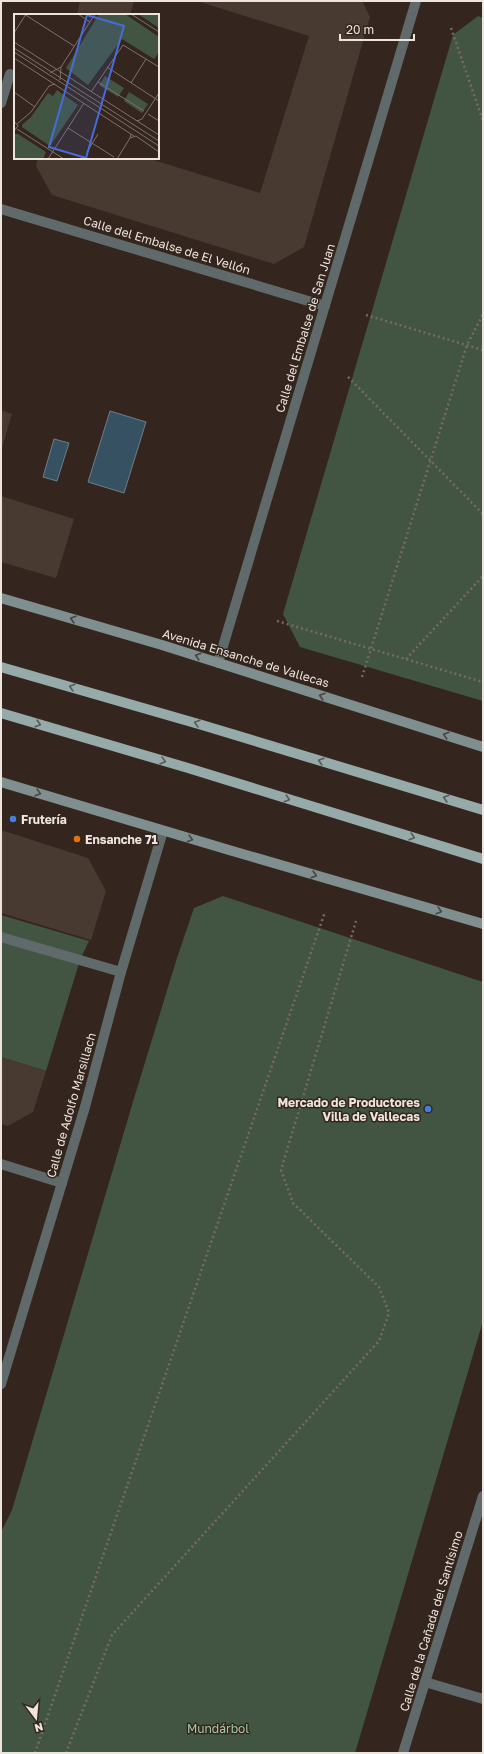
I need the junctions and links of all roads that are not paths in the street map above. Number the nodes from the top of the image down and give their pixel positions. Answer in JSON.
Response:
{"nodes":[{"id":1,"x":416,"y":1,"type":"edge"},
{"id":2,"x":10,"y":74,"type":"dead end"},
{"id":3,"x":1,"y":103,"type":"edge"},
{"id":4,"x":1,"y":209,"type":"edge"},
{"id":5,"x":325,"y":306,"type":"junction"},
{"id":6,"x":1,"y":598,"type":"edge"},
{"id":7,"x":218,"y":663,"type":"junction"},
{"id":8,"x":1,"y":667,"type":"edge"},
{"id":9,"x":1,"y":713,"type":"edge"},
{"id":10,"x":483,"y":747,"type":"edge"},
{"id":11,"x":1,"y":782,"type":"edge"},
{"id":12,"x":483,"y":810,"type":"edge"},
{"id":13,"x":163,"y":831,"type":"junction"},
{"id":14,"x":483,"y":859,"type":"edge"},
{"id":15,"x":483,"y":924,"type":"edge"},
{"id":16,"x":1,"y":937,"type":"edge"},
{"id":17,"x":120,"y":972,"type":"junction"},
{"id":18,"x":1,"y":1164,"type":"edge"},
{"id":19,"x":62,"y":1183,"type":"junction"},
{"id":20,"x":1,"y":1384,"type":"edge"},
{"id":21,"x":483,"y":1496,"type":"edge"},
{"id":22,"x":425,"y":1682,"type":"junction"},
{"id":23,"x":483,"y":1699,"type":"edge"},
{"id":24,"x":403,"y":1753,"type":"edge"}],
"edges":[{"from":1,"to":5,"type":"street","name":"Calle del Embalse de San Juan"},
{"from":2,"to":3,"type":"street"},
{"from":4,"to":5,"type":"street","name":"Calle del Embalse de El Vellón"},
{"from":5,"to":7,"type":"street","name":"Calle del Embalse de San Juan"},
{"from":7,"to":6,"type":"street","name":"Avenida Ensanche de Vallecas","one_way":true},
{"from":10,"to":7,"type":"street","name":"Avenida Ensanche de Vallecas","one_way":true},
{"from":12,"to":8,"type":"main road","one_way":true},
{"from":9,"to":14,"type":"main road","one_way":true},
{"from":11,"to":13,"type":"street","one_way":true},
{"from":13,"to":15,"type":"street","one_way":true},
{"from":13,"to":17,"type":"street","name":"Calle de Adolfo Marsillach"},
{"from":16,"to":17,"type":"street"},
{"from":17,"to":19,"type":"street","name":"Calle de Adolfo Marsillach"},
{"from":18,"to":19,"type":"street"},
{"from":19,"to":20,"type":"street","name":"Calle de Adolfo Marsillach"},
{"from":21,"to":22,"type":"street","name":"Calle de la Cañada del Santísimo"},
{"from":22,"to":23,"type":"street"},
{"from":22,"to":24,"type":"street","name":"Calle de la Cañada del Santísimo"}]}
